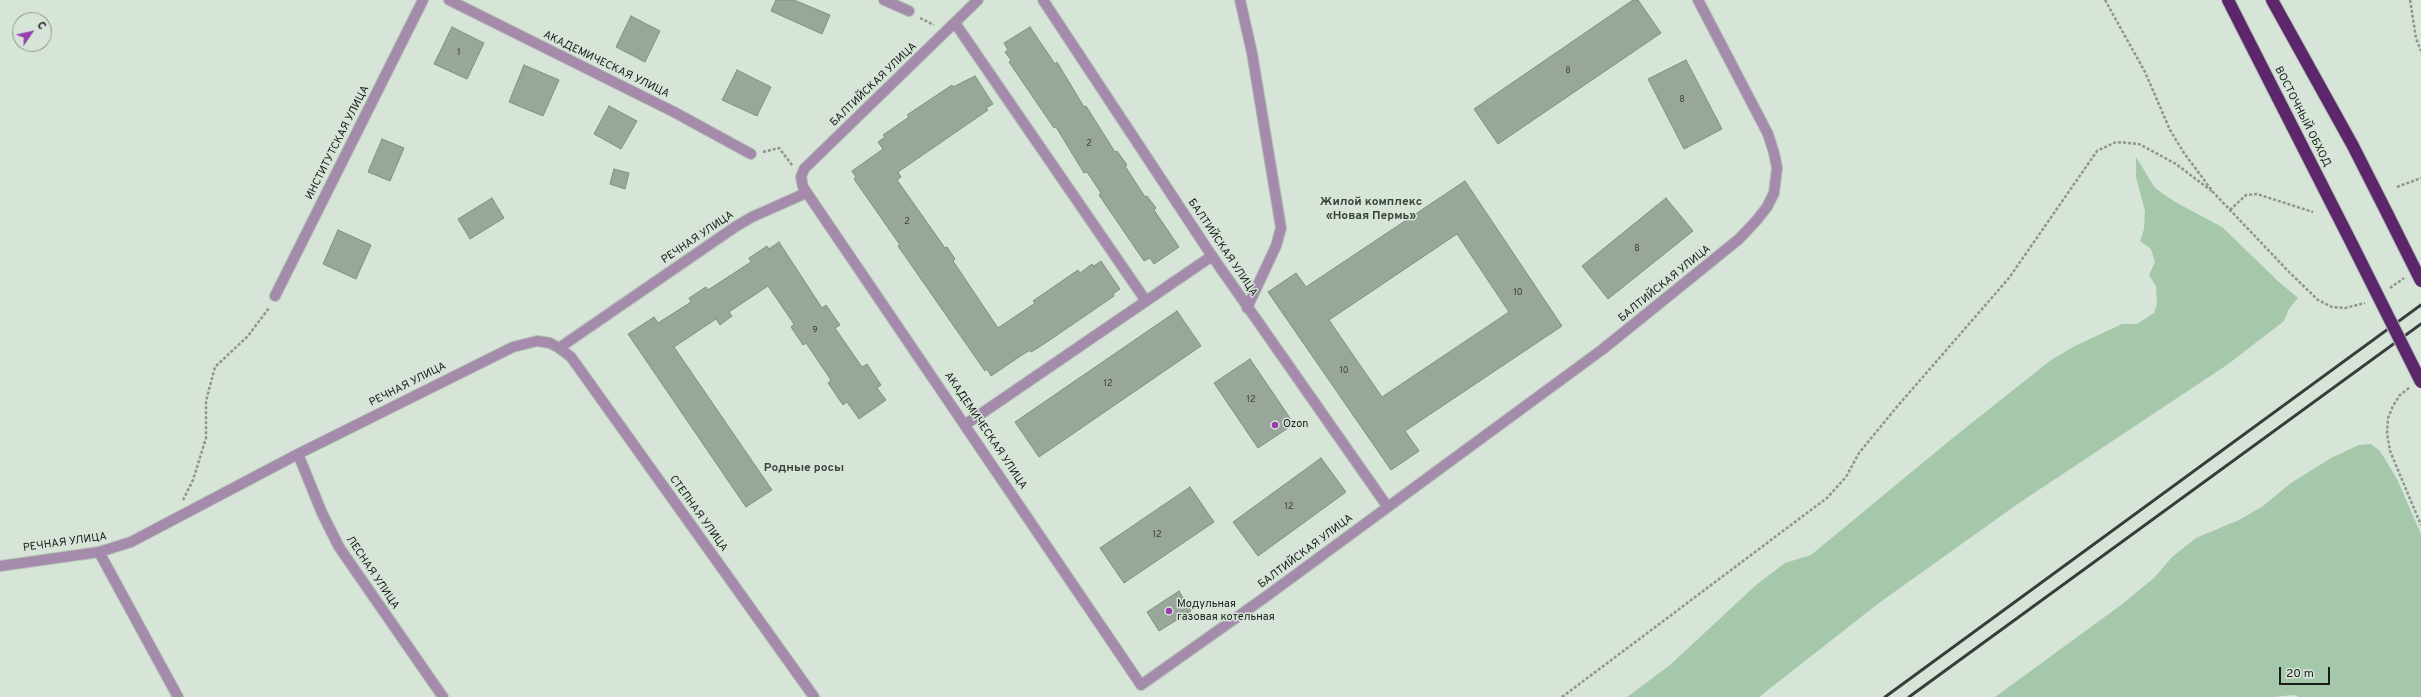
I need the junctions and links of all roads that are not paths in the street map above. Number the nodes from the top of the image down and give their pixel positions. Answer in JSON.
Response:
{"nodes":[{"id":1,"x":423,"y":0,"type":"edge"},
{"id":2,"x":449,"y":0,"type":"edge"},
{"id":3,"x":884,"y":0,"type":"edge"},
{"id":4,"x":978,"y":0,"type":"edge"},
{"id":5,"x":1042,"y":0,"type":"edge"},
{"id":6,"x":1240,"y":0,"type":"edge"},
{"id":7,"x":1698,"y":0,"type":"edge"},
{"id":8,"x":2228,"y":0,"type":"edge"},
{"id":9,"x":2272,"y":0,"type":"edge"},
{"id":10,"x":908,"y":12,"type":"road end"},
{"id":11,"x":955,"y":23,"type":"junction"},
{"id":12,"x":751,"y":154,"type":"road end"},
{"id":13,"x":806,"y":193,"type":"junction"},
{"id":14,"x":1212,"y":256,"type":"junction"},
{"id":15,"x":2421,"y":281,"type":"edge"},
{"id":16,"x":275,"y":296,"type":"road end"},
{"id":17,"x":1146,"y":301,"type":"junction"},
{"id":18,"x":1247,"y":308,"type":"junction"},
{"id":19,"x":559,"y":348,"type":"junction"},
{"id":20,"x":2416,"y":384,"type":"edge"},
{"id":21,"x":966,"y":424,"type":"junction"},
{"id":22,"x":298,"y":454,"type":"junction"},
{"id":23,"x":1387,"y":506,"type":"junction"},
{"id":24,"x":99,"y":552,"type":"junction"},
{"id":25,"x":0,"y":566,"type":"edge"},
{"id":26,"x":1141,"y":685,"type":"joint"},
{"id":27,"x":178,"y":697,"type":"edge"},
{"id":28,"x":443,"y":697,"type":"edge"},
{"id":29,"x":814,"y":697,"type":"edge"}],
"edges":[{"from":1,"to":16,"type":"street","name":"ИНСТИТУТСКАЯ УЛИЦА"},
{"from":2,"to":12,"type":"street","name":"АКАДЕМИЧЕСКАЯ УЛИЦА"},
{"from":3,"to":10,"type":"street"},
{"from":4,"to":11,"type":"street","name":"БАЛТИЙСКАЯ УЛИЦА"},
{"from":5,"to":14,"type":"street","name":"БАЛТИЙСКАЯ УЛИЦА"},
{"from":6,"to":18,"type":"street"},
{"from":7,"to":23,"type":"street","name":"БАЛТИЙСКАЯ УЛИЦА"},
{"from":8,"to":20,"type":"highway","name":"ВОСТОЧНЫЙ ОБХОД","bridge":true},
{"from":9,"to":15,"type":"highway","bridge":true},
{"from":11,"to":13,"type":"street","name":"БАЛТИЙСКАЯ УЛИЦА"},
{"from":11,"to":17,"type":"street"},
{"from":13,"to":19,"type":"street","name":"РЕЧНАЯ УЛИЦА"},
{"from":13,"to":21,"type":"street","name":"АКАДЕМИЧЕСКАЯ УЛИЦА"},
{"from":14,"to":17,"type":"street"},
{"from":14,"to":18,"type":"street","name":"БАЛТИЙСКАЯ УЛИЦА"},
{"from":17,"to":21,"type":"street"},
{"from":18,"to":23,"type":"street","name":"БАЛТИЙСКАЯ УЛИЦА"},
{"from":19,"to":22,"type":"street","name":"РЕЧНАЯ УЛИЦА"},
{"from":19,"to":29,"type":"street","name":"СТЕПНАЯ УЛИЦА"},
{"from":21,"to":26,"type":"street","name":"АКАДЕМИЧЕСКАЯ УЛИЦА"},
{"from":22,"to":24,"type":"street","name":"РЕЧНАЯ УЛИЦА"},
{"from":22,"to":28,"type":"street","name":"ЛЕСНАЯ УЛИЦА"},
{"from":23,"to":26,"type":"street","name":"БАЛТИЙСКАЯ УЛИЦА"},
{"from":24,"to":25,"type":"street","name":"РЕЧНАЯ УЛИЦА"},
{"from":24,"to":27,"type":"street"}]}
